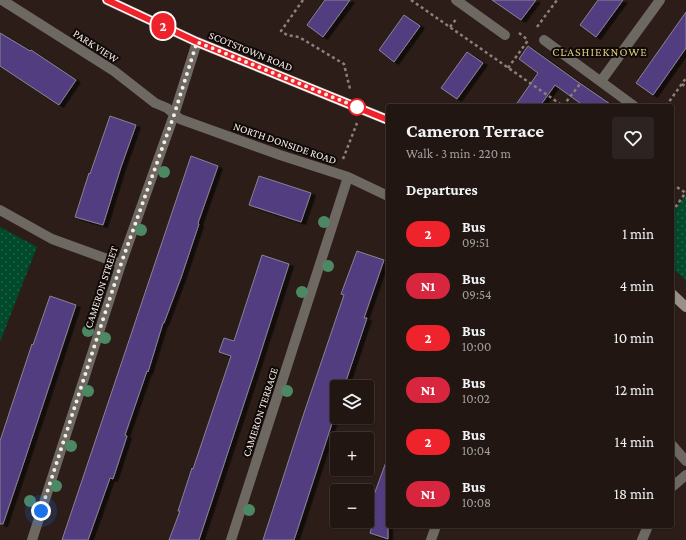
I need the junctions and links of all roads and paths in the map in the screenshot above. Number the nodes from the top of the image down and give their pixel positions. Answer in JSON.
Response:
{"nodes":[{"id":1,"x":2,"y":0,"type":"edge"},
{"id":2,"x":107,"y":0,"type":"edge"},
{"id":3,"x":303,"y":0,"type":"edge"},
{"id":4,"x":411,"y":0,"type":"edge"},
{"id":5,"x":456,"y":0,"type":"edge"},
{"id":6,"x":660,"y":0,"type":"edge"},
{"id":7,"x":470,"y":4,"type":"edge"},
{"id":8,"x":505,"y":35,"type":"dead end"},
{"id":9,"x":544,"y":40,"type":"dead end"},
{"id":10,"x":197,"y":42,"type":"junction"},
{"id":11,"x":588,"y":72,"type":"junction"},
{"id":12,"x":686,"y":78,"type":"edge"},
{"id":13,"x":601,"y":81,"type":"junction"},
{"id":14,"x":682,"y":84,"type":"junction"},
{"id":15,"x":686,"y":87,"type":"edge"},
{"id":16,"x":345,"y":102,"type":"junction"},
{"id":17,"x":560,"y":104,"type":"edge"},
{"id":18,"x":564,"y":104,"type":"edge"},
{"id":19,"x":631,"y":104,"type":"edge"},
{"id":20,"x":667,"y":104,"type":"edge"},
{"id":21,"x":362,"y":110,"type":"junction"},
{"id":22,"x":174,"y":115,"type":"junction"},
{"id":23,"x":386,"y":119,"type":"edge"},
{"id":24,"x":338,"y":173,"type":"junction"},
{"id":25,"x":348,"y":177,"type":"junction"},
{"id":26,"x":674,"y":185,"type":"edge"},
{"id":27,"x":686,"y":193,"type":"edge"},
{"id":28,"x":386,"y":195,"type":"edge"},
{"id":29,"x":674,"y":209,"type":"edge"},
{"id":30,"x":0,"y":210,"type":"edge"},
{"id":31,"x":121,"y":264,"type":"junction"},
{"id":32,"x":674,"y":296,"type":"edge"},
{"id":33,"x":686,"y":307,"type":"edge"},
{"id":34,"x":674,"y":446,"type":"edge"},
{"id":35,"x":686,"y":461,"type":"edge"},
{"id":36,"x":686,"y":475,"type":"edge"},
{"id":37,"x":674,"y":485,"type":"edge"},
{"id":38,"x":435,"y":528,"type":"edge"},
{"id":39,"x":647,"y":528,"type":"edge"},
{"id":40,"x":32,"y":540,"type":"edge"},
{"id":41,"x":231,"y":540,"type":"edge"},
{"id":42,"x":431,"y":540,"type":"edge"},
{"id":43,"x":642,"y":540,"type":"edge"}],
"edges":[{"from":1,"to":22,"type":"street","name":"PARK VIEW"},
{"from":2,"to":10,"type":"main road","name":"SCOTSTOWN ROAD"},
{"from":3,"to":16,"type":"path"},
{"from":4,"to":17,"type":"path"},
{"from":5,"to":7,"type":"street"},
{"from":6,"to":13,"type":"street"},
{"from":7,"to":8,"type":"street"},
{"from":9,"to":11,"type":"street"},
{"from":10,"to":16,"type":"main road","name":"SCOTSTOWN ROAD"},
{"from":10,"to":22,"type":"street","name":"CAMERON STREET"},
{"from":11,"to":13,"type":"street"},
{"from":11,"to":18,"type":"path"},
{"from":12,"to":14,"type":"path"},
{"from":13,"to":19,"type":"street"},
{"from":14,"to":15,"type":"path"},
{"from":14,"to":20,"type":"path"},
{"from":16,"to":21,"type":"main road","name":"SCOTSTOWN ROAD"},
{"from":21,"to":23,"type":"main road","name":"SCOTSTOWN ROAD"},
{"from":21,"to":24,"type":"path"},
{"from":22,"to":24,"type":"street","name":"NORTH DONSIDE ROAD"},
{"from":22,"to":31,"type":"street","name":"CAMERON STREET"},
{"from":24,"to":25,"type":"street","name":"NORTH DONSIDE ROAD"},
{"from":25,"to":28,"type":"street","name":"NORTH DONSIDE ROAD"},
{"from":25,"to":41,"type":"street","name":"CAMERON TERRACE"},
{"from":26,"to":27,"type":"path"},
{"from":27,"to":29,"type":"path"},
{"from":30,"to":31,"type":"street"},
{"from":31,"to":40,"type":"street","name":"CAMERON STREET"},
{"from":32,"to":33,"type":"main road"},
{"from":34,"to":35,"type":"street"},
{"from":36,"to":37,"type":"street"},
{"from":38,"to":42,"type":"street"},
{"from":39,"to":43,"type":"street"}]}
